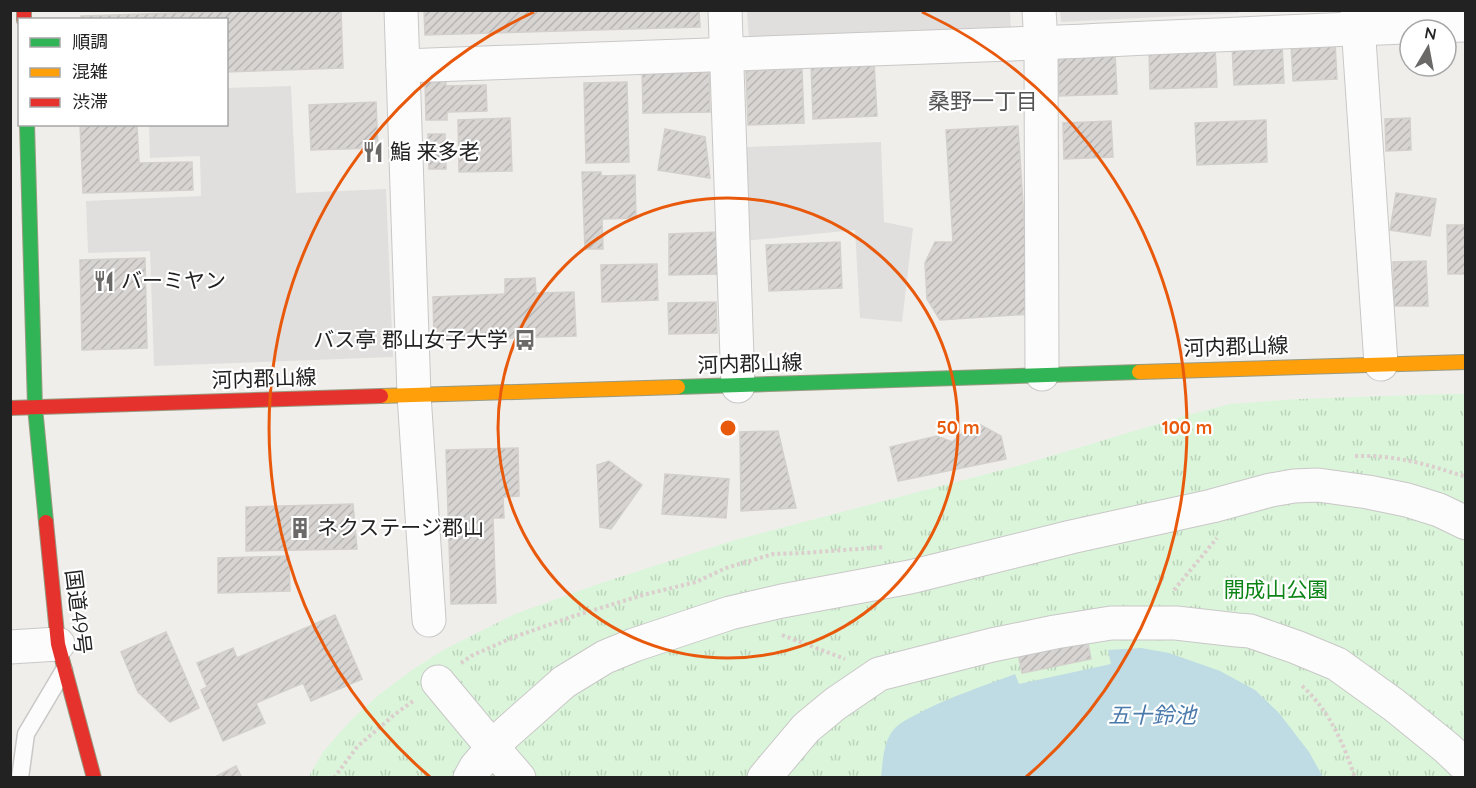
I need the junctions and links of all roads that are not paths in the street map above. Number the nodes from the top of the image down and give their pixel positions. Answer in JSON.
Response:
{"nodes":[{"id":1,"x":401,"y":10,"type":"edge"},
{"id":2,"x":725,"y":10,"type":"edge"},
{"id":3,"x":1039,"y":10,"type":"edge"},
{"id":4,"x":1357,"y":19,"type":"edge"},
{"id":5,"x":1466,"y":25,"type":"edge"},
{"id":6,"x":1041,"y":43,"type":"junction"},
{"id":7,"x":726,"y":53,"type":"junction"},
{"id":8,"x":403,"y":66,"type":"junction"},
{"id":9,"x":27,"y":126,"type":"edge"},
{"id":10,"x":1466,"y":362,"type":"edge"},
{"id":11,"x":1381,"y":364,"type":"junction"},
{"id":12,"x":1042,"y":374,"type":"junction"},
{"id":13,"x":738,"y":386,"type":"junction"},
{"id":14,"x":414,"y":395,"type":"junction"},
{"id":15,"x":35,"y":407,"type":"junction"},
{"id":16,"x":10,"y":408,"type":"edge"},
{"id":17,"x":1466,"y":523,"type":"edge"},
{"id":18,"x":429,"y":620,"type":"dead end"},
{"id":19,"x":10,"y":647,"type":"edge"},
{"id":20,"x":61,"y":657,"type":"junction"},
{"id":21,"x":438,"y":682,"type":"dead end"},
{"id":22,"x":493,"y":748,"type":"junction"},
{"id":23,"x":1466,"y":766,"type":"edge"},
{"id":24,"x":20,"y":777,"type":"edge"},
{"id":25,"x":94,"y":777,"type":"edge"},
{"id":26,"x":470,"y":777,"type":"edge"},
{"id":27,"x":519,"y":777,"type":"edge"},
{"id":28,"x":764,"y":777,"type":"edge"}],
"edges":[{"from":1,"to":8,"type":"street"},
{"from":2,"to":7,"type":"street"},
{"from":3,"to":6,"type":"street"},
{"from":4,"to":5,"type":"street"},
{"from":4,"to":6,"type":"street"},
{"from":4,"to":11,"type":"street"},
{"from":6,"to":7,"type":"street"},
{"from":6,"to":12,"type":"street"},
{"from":7,"to":8,"type":"street"},
{"from":7,"to":13,"type":"street"},
{"from":8,"to":14,"type":"street"},
{"from":9,"to":15,"type":"main road","name":"国道49号"},
{"from":10,"to":11,"type":"main road","name":"河内郡山線"},
{"from":11,"to":12,"type":"main road","name":"河内郡山線"},
{"from":12,"to":13,"type":"main road","name":"河内郡山線"},
{"from":13,"to":14,"type":"main road","name":"河内郡山線"},
{"from":14,"to":15,"type":"main road","name":"河内郡山線"},
{"from":14,"to":18,"type":"street"},
{"from":15,"to":16,"type":"main road","name":"河内郡山線"},
{"from":15,"to":20,"type":"main road","name":"国道49号"},
{"from":17,"to":22,"type":"street"},
{"from":19,"to":20,"type":"street"},
{"from":20,"to":24,"type":"lane"},
{"from":20,"to":25,"type":"main road","name":"国道49号"},
{"from":21,"to":22,"type":"street"},
{"from":22,"to":26,"type":"street"},
{"from":22,"to":27,"type":"street"},
{"from":23,"to":28,"type":"street"}]}
